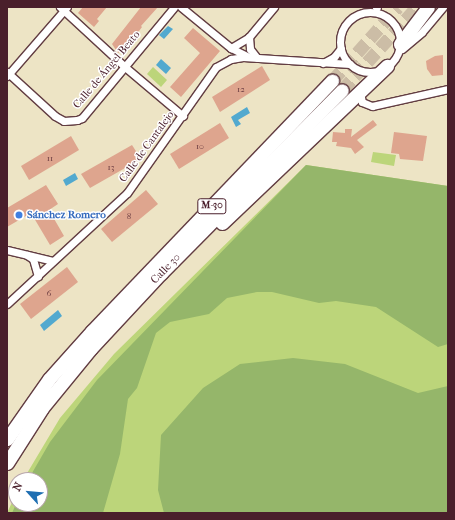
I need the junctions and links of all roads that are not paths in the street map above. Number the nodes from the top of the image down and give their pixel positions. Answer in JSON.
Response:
{"nodes":[{"id":1,"x":174,"y":7,"type":"edge"},
{"id":2,"x":181,"y":7,"type":"edge"},
{"id":3,"x":274,"y":7,"type":"edge"},
{"id":4,"x":428,"y":7,"type":"edge"},
{"id":5,"x":444,"y":7,"type":"edge"},
{"id":6,"x":64,"y":8,"type":"edge"},
{"id":7,"x":376,"y":8,"type":"edge"},
{"id":8,"x":249,"y":37,"type":"junction"},
{"id":9,"x":231,"y":48,"type":"junction"},
{"id":10,"x":340,"y":48,"type":"junction"},
{"id":11,"x":398,"y":49,"type":"junction"},
{"id":12,"x":253,"y":57,"type":"junction"},
{"id":13,"x":231,"y":59,"type":"junction"},
{"id":14,"x":321,"y":63,"type":"junction"},
{"id":15,"x":350,"y":64,"type":"junction"},
{"id":16,"x":387,"y":66,"type":"junction"},
{"id":17,"x":125,"y":67,"type":"junction"},
{"id":18,"x":8,"y":74,"type":"edge"},
{"id":19,"x":448,"y":89,"type":"edge"},
{"id":20,"x":360,"y":92,"type":"junction"},
{"id":21,"x":183,"y":116,"type":"junction"},
{"id":22,"x":7,"y":250,"type":"edge"},
{"id":23,"x":23,"y":253,"type":"junction"},
{"id":24,"x":53,"y":261,"type":"junction"},
{"id":25,"x":38,"y":276,"type":"junction"},
{"id":26,"x":7,"y":304,"type":"edge"},
{"id":27,"x":127,"y":311,"type":"junction"},
{"id":28,"x":7,"y":439,"type":"edge"},
{"id":29,"x":7,"y":463,"type":"edge"}],
"edges":[{"from":1,"to":17,"type":"street","name":"Calle de Ángel Beato"},
{"from":2,"to":9,"type":"street"},
{"from":3,"to":8,"type":"street"},
{"from":4,"to":11,"type":"highway"},
{"from":5,"to":11,"type":"street"},
{"from":6,"to":17,"type":"street"},
{"from":6,"to":18,"type":"street"},
{"from":7,"to":10,"type":"street"},
{"from":7,"to":11,"type":"street"},
{"from":8,"to":9,"type":"street"},
{"from":8,"to":12,"type":"street"},
{"from":9,"to":12,"type":"street"},
{"from":9,"to":13,"type":"street"},
{"from":10,"to":14,"type":"street"},
{"from":10,"to":15,"type":"street"},
{"from":11,"to":16,"type":"street"},
{"from":12,"to":13,"type":"street","name":"Calle de Cantalejo"},
{"from":12,"to":14,"type":"street","name":"Calle de Cantalejo"},
{"from":13,"to":21,"type":"street","name":"Calle de Cantalejo"},
{"from":14,"to":15,"type":"street","name":"Calle de Cantalejo"},
{"from":15,"to":16,"type":"street"},
{"from":16,"to":20,"type":"highway"},
{"from":17,"to":18,"type":"street","name":"Calle de Ángel Beato"},
{"from":17,"to":21,"type":"street"},
{"from":19,"to":20,"type":"street"},
{"from":20,"to":27,"type":"highway"},
{"from":21,"to":24,"type":"street","name":"Calle de Cantalejo"},
{"from":22,"to":23,"type":"street"},
{"from":23,"to":24,"type":"street"},
{"from":23,"to":25,"type":"street"},
{"from":24,"to":25,"type":"street","name":"Calle de Cantalejo"},
{"from":25,"to":26,"type":"street","name":"Calle de Cantalejo"},
{"from":27,"to":28,"type":"highway","name":"Calle 30","number":"M-30"},
{"from":27,"to":29,"type":"highway","name":"Calle 30","number":"M-30"}]}
